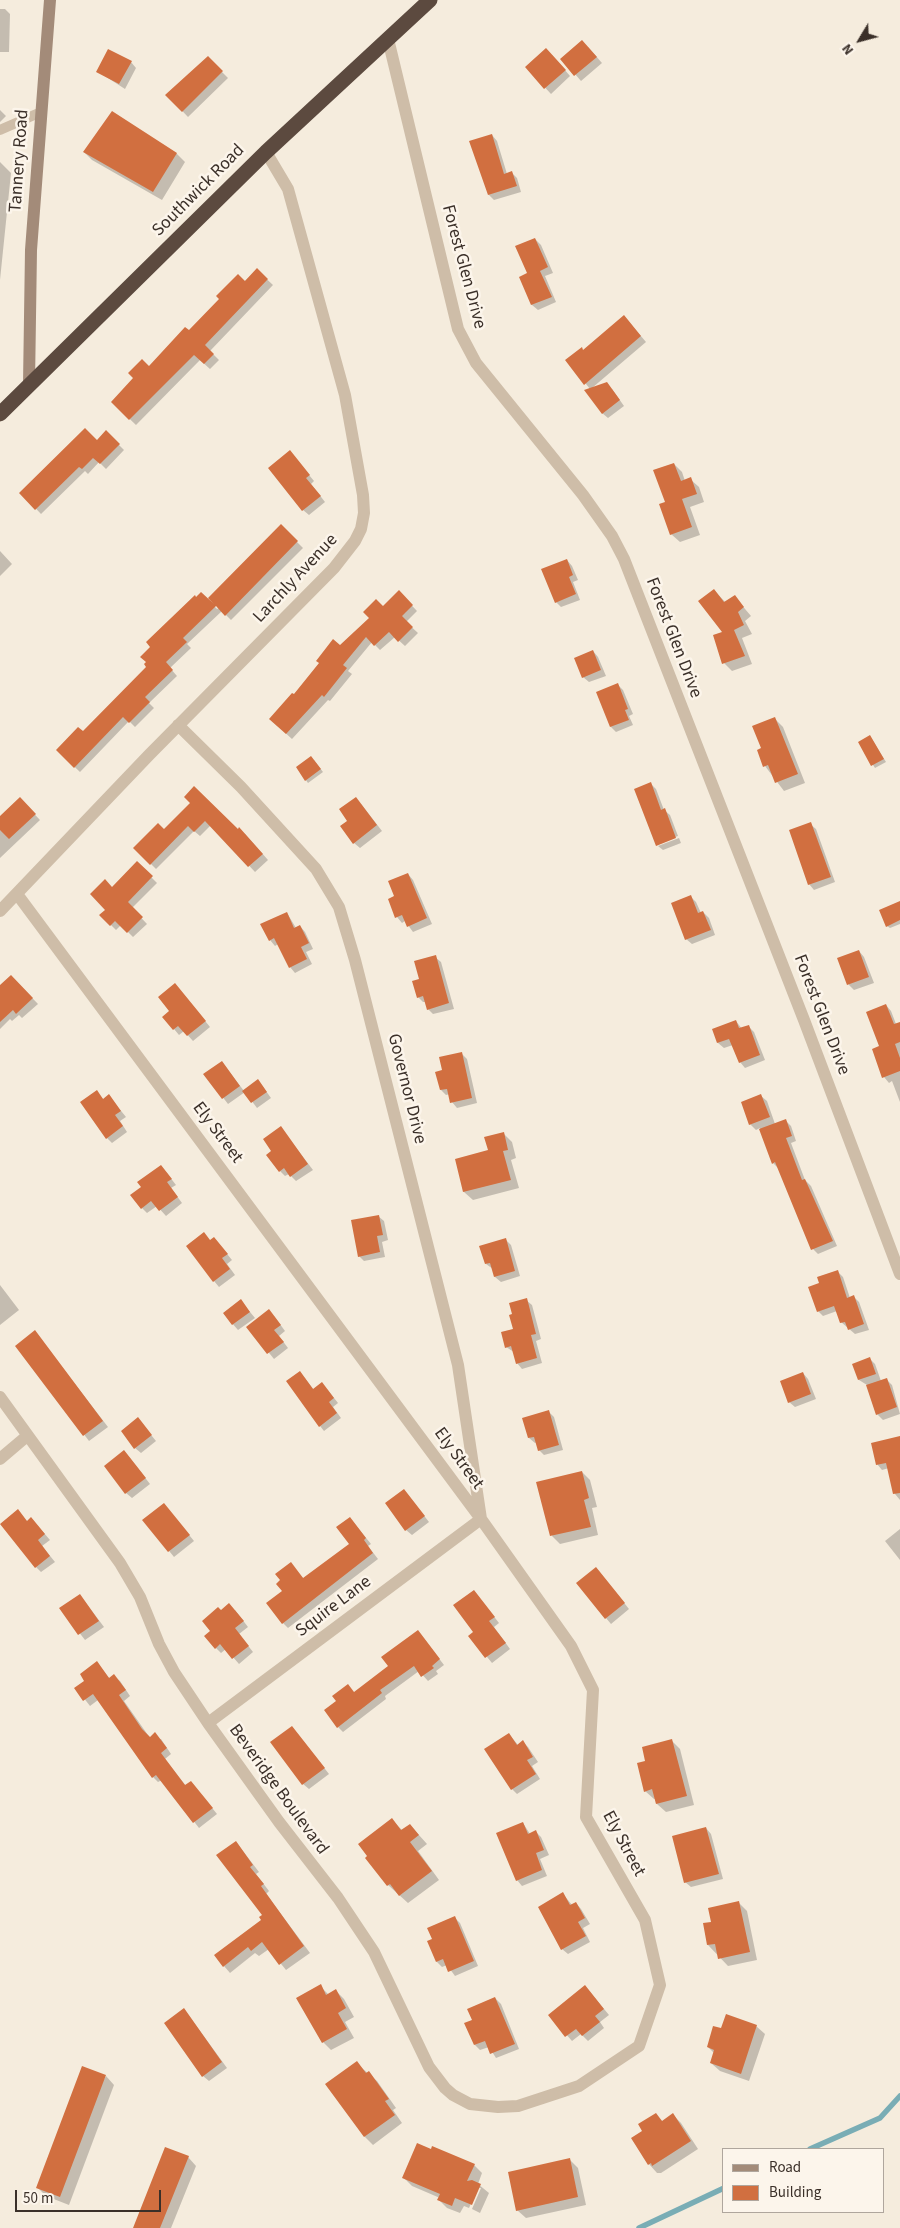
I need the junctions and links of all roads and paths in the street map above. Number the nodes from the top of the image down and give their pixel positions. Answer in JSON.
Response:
{"nodes":[{"id":1,"x":50,"y":0,"type":"edge"},
{"id":2,"x":427,"y":1,"type":"edge"},
{"id":3,"x":388,"y":39,"type":"junction"},
{"id":4,"x":41,"y":112,"type":"junction"},
{"id":5,"x":0,"y":130,"type":"edge"},
{"id":6,"x":266,"y":152,"type":"junction"},
{"id":7,"x":29,"y":384,"type":"junction"},
{"id":8,"x":0,"y":414,"type":"edge"},
{"id":9,"x":178,"y":725,"type":"junction"},
{"id":10,"x":17,"y":894,"type":"junction"},
{"id":11,"x":0,"y":911,"type":"edge"},
{"id":12,"x":900,"y":1274,"type":"edge"},
{"id":13,"x":0,"y":1397,"type":"edge"},
{"id":14,"x":27,"y":1436,"type":"junction"},
{"id":15,"x":0,"y":1459,"type":"edge"},
{"id":16,"x":481,"y":1519,"type":"junction"},
{"id":17,"x":208,"y":1723,"type":"junction"},
{"id":18,"x":579,"y":2086,"type":"joint"}],
"edges":[{"from":1,"to":4,"type":"street","name":"Tannery Road"},
{"from":2,"to":3,"type":"highway","name":"Southwick Road"},
{"from":3,"to":6,"type":"highway","name":"Southwick Road"},
{"from":3,"to":12,"type":"street","name":"Forest Glen Drive"},
{"from":4,"to":5,"type":"lane"},
{"from":4,"to":7,"type":"street","name":"Tannery Road"},
{"from":6,"to":7,"type":"highway","name":"Southwick Road"},
{"from":6,"to":9,"type":"street","name":"Larchly Avenue"},
{"from":7,"to":8,"type":"highway","name":"Southwick Road"},
{"from":9,"to":10,"type":"street","name":"Larchly Avenue"},
{"from":9,"to":16,"type":"street","name":"Governor Drive"},
{"from":10,"to":11,"type":"street","name":"Larchly Avenue"},
{"from":10,"to":16,"type":"street","name":"Ely Street"},
{"from":13,"to":14,"type":"street","name":"Beveridge Boulevard"},
{"from":14,"to":15,"type":"street"},
{"from":14,"to":17,"type":"street","name":"Beveridge Boulevard"},
{"from":16,"to":17,"type":"street","name":"Squire Lane"},
{"from":16,"to":18,"type":"street","name":"Ely Street"},
{"from":17,"to":18,"type":"street","name":"Beveridge Boulevard"}]}
